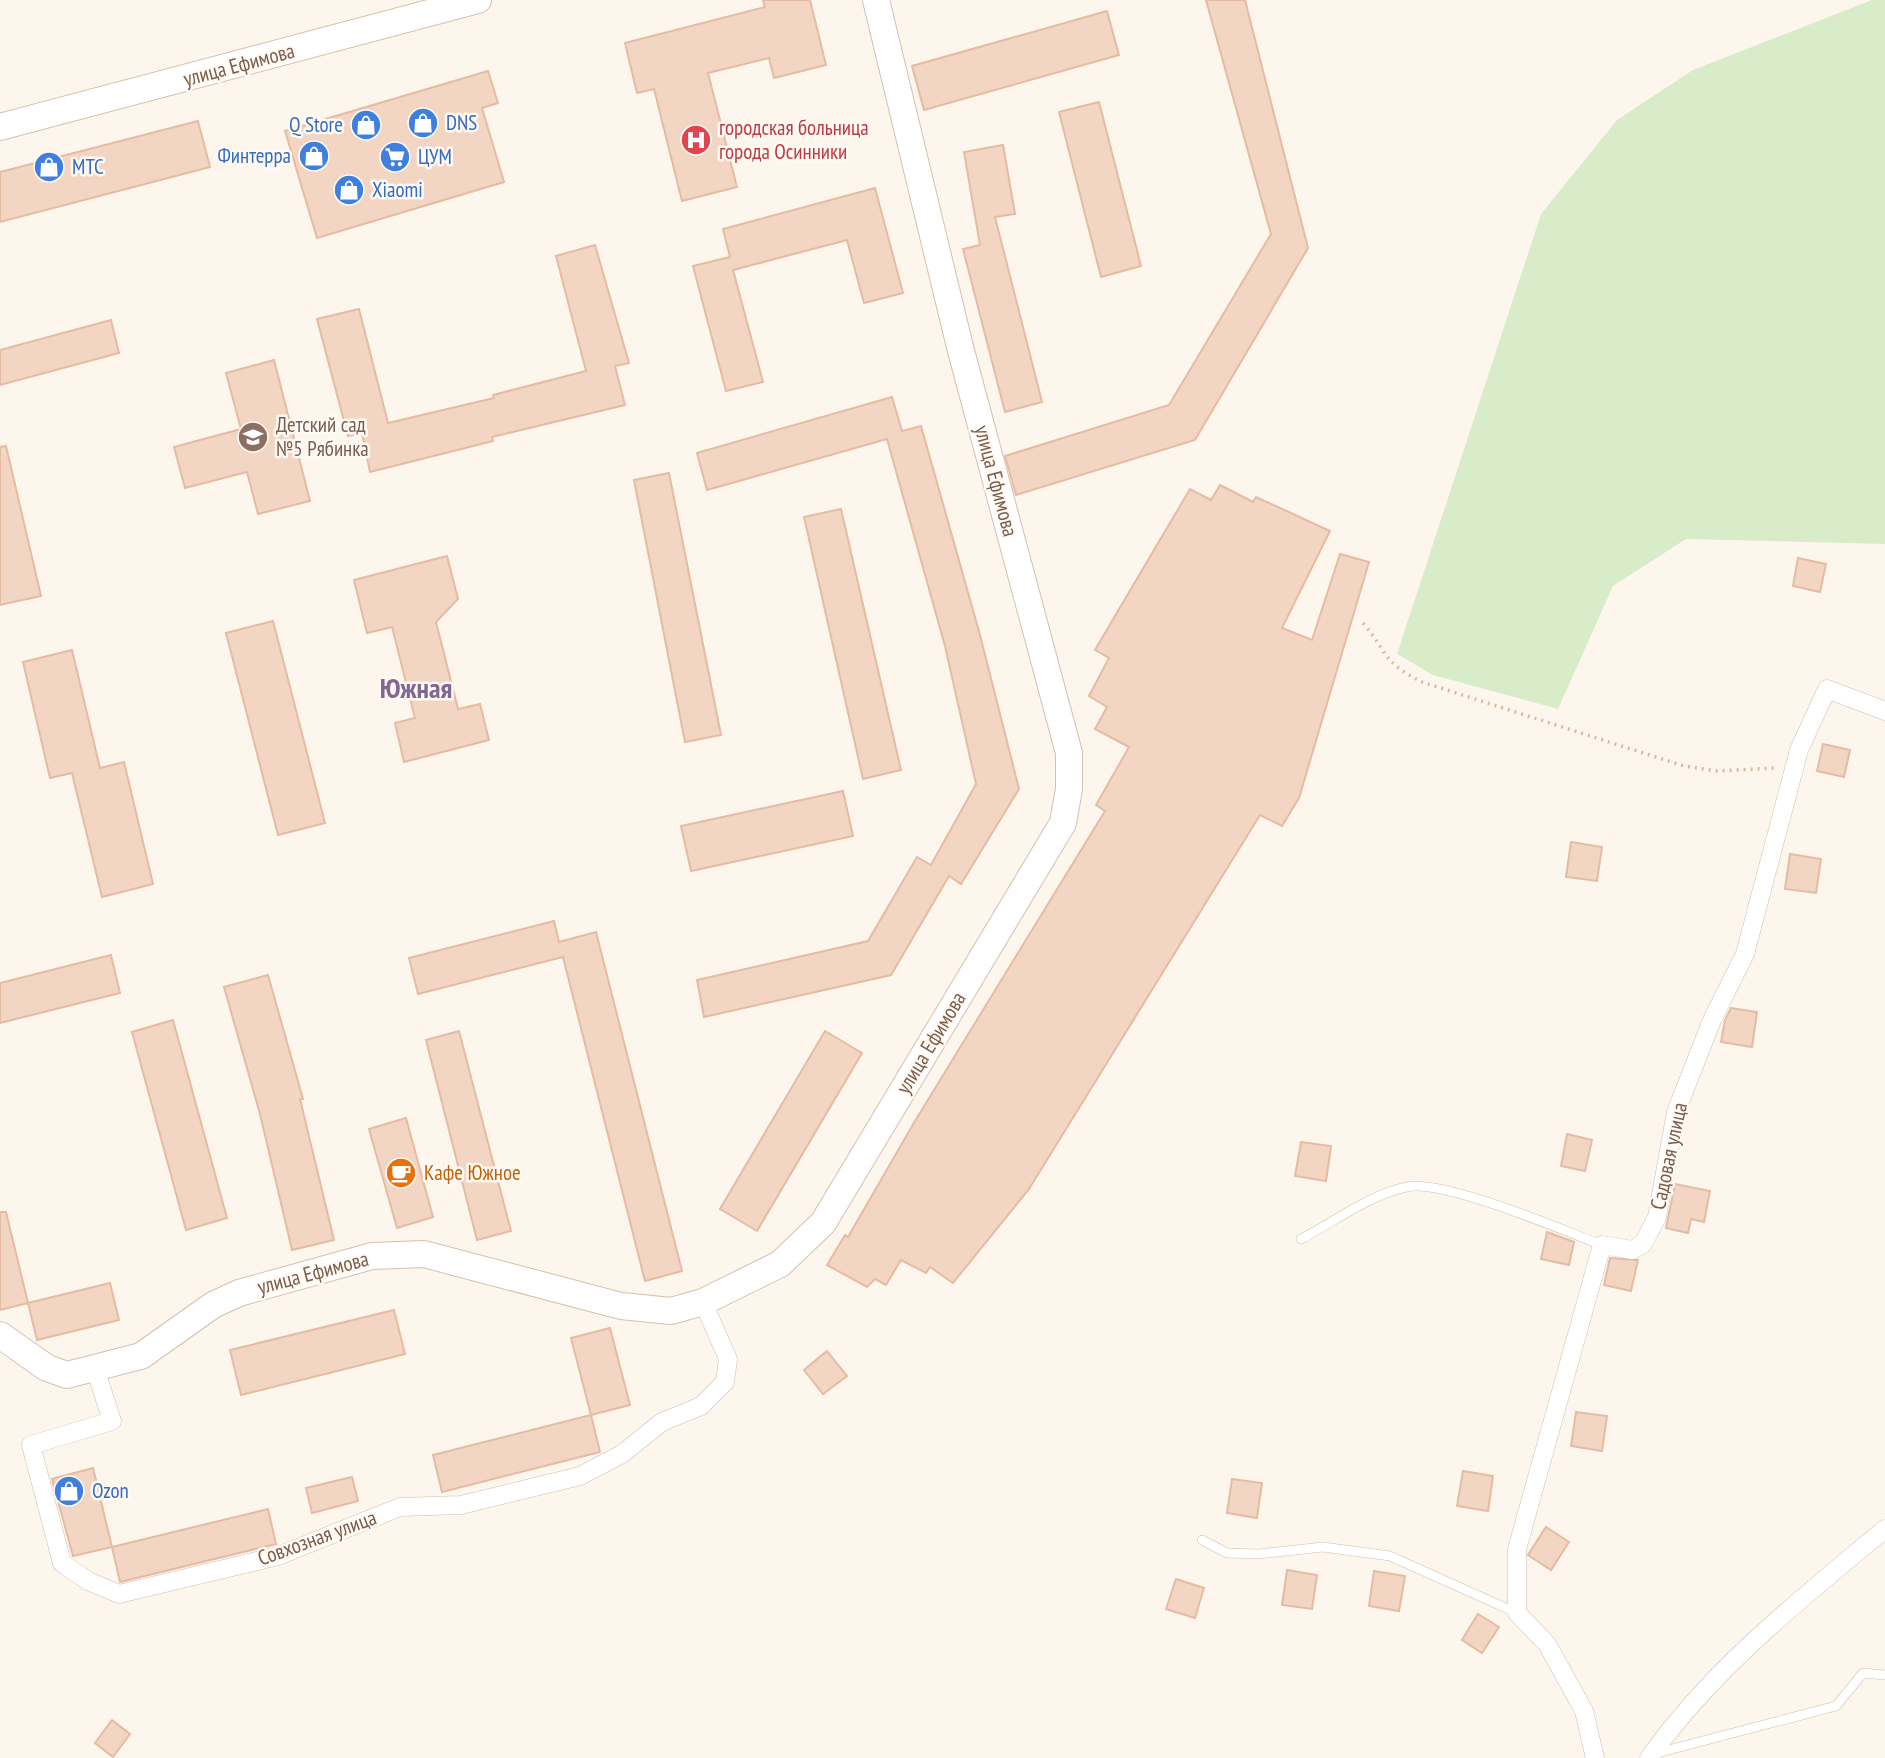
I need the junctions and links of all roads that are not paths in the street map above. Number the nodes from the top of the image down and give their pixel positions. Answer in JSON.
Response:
{"nodes":[{"id":1,"x":477,"y":0,"type":"edge"},
{"id":2,"x":876,"y":0,"type":"edge"},
{"id":3,"x":398,"y":11,"type":"edge"},
{"id":4,"x":0,"y":127,"type":"edge"},
{"id":5,"x":1885,"y":711,"type":"edge"},
{"id":6,"x":1301,"y":1239,"type":"dead end"},
{"id":7,"x":1602,"y":1245,"type":"junction"},
{"id":8,"x":703,"y":1302,"type":"junction"},
{"id":9,"x":0,"y":1335,"type":"edge"},
{"id":10,"x":95,"y":1368,"type":"junction"},
{"id":11,"x":1885,"y":1529,"type":"edge"},
{"id":12,"x":1202,"y":1540,"type":"dead end"},
{"id":13,"x":1517,"y":1612,"type":"junction"},
{"id":14,"x":1885,"y":1675,"type":"edge"},
{"id":15,"x":1650,"y":1756,"type":"edge"},
{"id":16,"x":1595,"y":1758,"type":"edge"}],
"edges":[{"from":1,"to":3,"type":"street","name":"улица Ефимова"},
{"from":2,"to":8,"type":"street","name":"улица Ефимова"},
{"from":3,"to":4,"type":"street","name":"улица Ефимова"},
{"from":5,"to":7,"type":"street","name":"Садовая улица"},
{"from":6,"to":7,"type":"lane"},
{"from":7,"to":13,"type":"street"},
{"from":8,"to":10,"type":"street","name":"улица Ефимова"},
{"from":8,"to":10,"type":"street","name":"Совхозная улица"},
{"from":9,"to":10,"type":"street","name":"улица Ефимова"},
{"from":11,"to":15,"type":"street"},
{"from":12,"to":13,"type":"lane"},
{"from":13,"to":16,"type":"street"},
{"from":14,"to":15,"type":"lane"}]}
